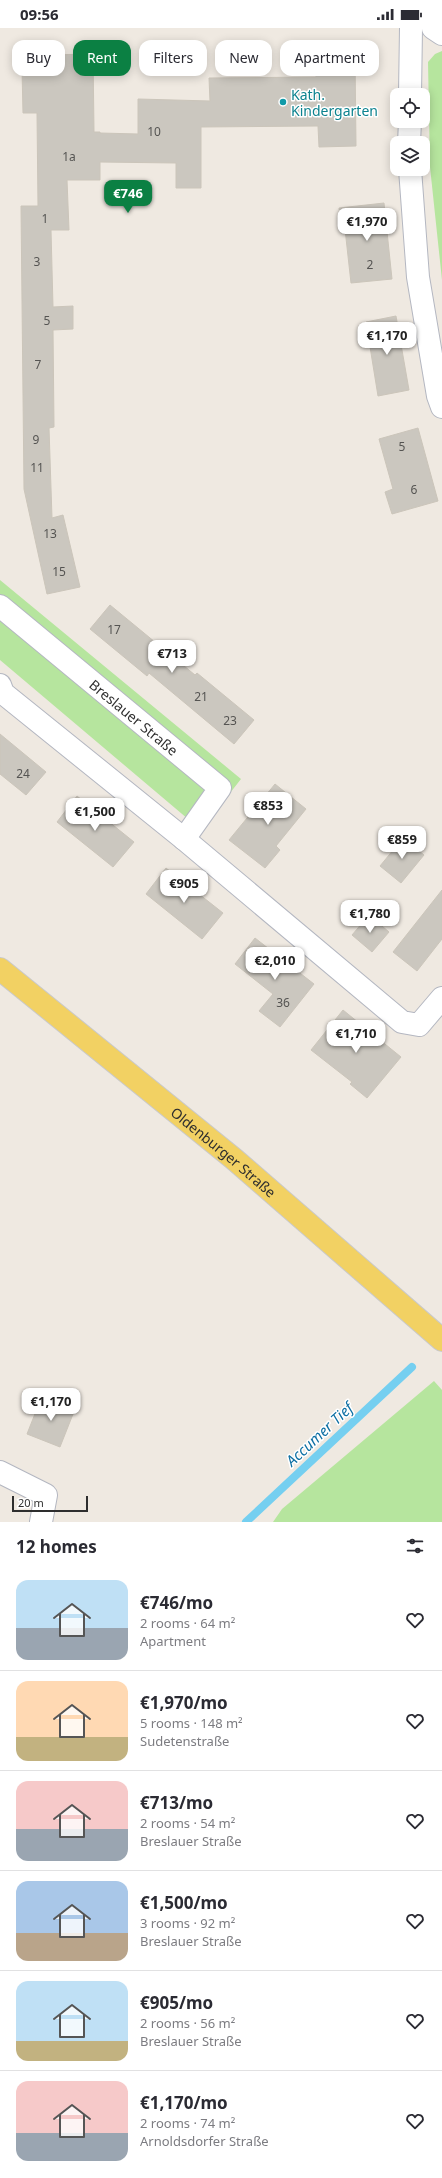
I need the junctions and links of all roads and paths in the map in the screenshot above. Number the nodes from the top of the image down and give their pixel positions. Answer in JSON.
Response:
{"nodes":[{"id":1,"x":411,"y":28,"type":"edge"},
{"id":2,"x":433,"y":28,"type":"edge"},
{"id":3,"x":442,"y":34,"type":"edge"},
{"id":4,"x":410,"y":88,"type":"edge"},
{"id":5,"x":411,"y":176,"type":"edge"},
{"id":6,"x":442,"y":407,"type":"edge"},
{"id":7,"x":0,"y":606,"type":"edge"},
{"id":8,"x":0,"y":685,"type":"edge"},
{"id":9,"x":184,"y":839,"type":"junction"},
{"id":10,"x":0,"y":969,"type":"edge"},
{"id":11,"x":442,"y":998,"type":"edge"},
{"id":12,"x":442,"y":1340,"type":"edge"},
{"id":13,"x":0,"y":1472,"type":"edge"},
{"id":14,"x":41,"y":1522,"type":"edge"}],
"edges":[{"from":1,"to":4,"type":"street"},
{"from":2,"to":3,"type":"street"},
{"from":5,"to":6,"type":"street"},
{"from":7,"to":9,"type":"street","name":"Breslauer Straße"},
{"from":8,"to":9,"type":"street"},
{"from":9,"to":11,"type":"street"},
{"from":10,"to":12,"type":"main road","name":"Oldenburger Straße"},
{"from":13,"to":14,"type":"street"}]}
